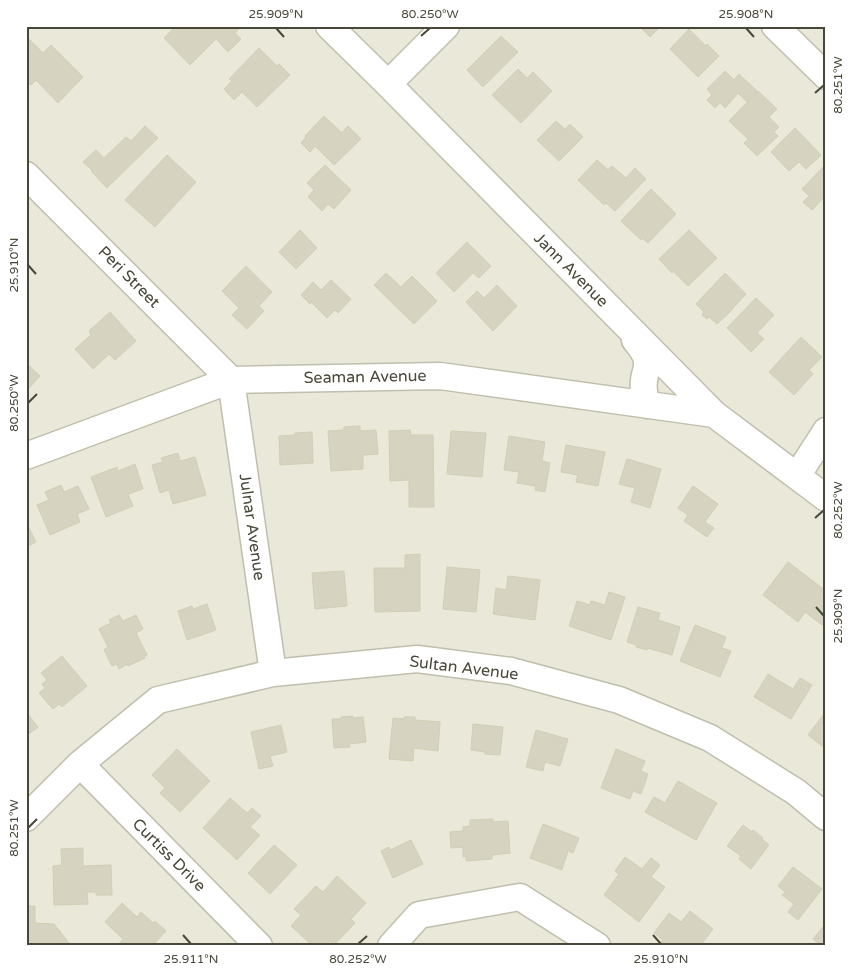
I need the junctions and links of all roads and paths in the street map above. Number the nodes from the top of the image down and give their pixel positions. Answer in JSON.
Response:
{"nodes":[{"id":1,"x":329,"y":26,"type":"edge"},
{"id":2,"x":446,"y":26,"type":"edge"},
{"id":3,"x":775,"y":26,"type":"edge"},
{"id":4,"x":826,"y":76,"type":"edge"},
{"id":5,"x":388,"y":84,"type":"junction"},
{"id":6,"x":26,"y":175,"type":"edge"},
{"id":7,"x":611,"y":311,"type":"junction"},
{"id":8,"x":672,"y":372,"type":"junction"},
{"id":9,"x":231,"y":380,"type":"junction"},
{"id":10,"x":645,"y":394,"type":"junction"},
{"id":11,"x":689,"y":402,"type":"junction"},
{"id":12,"x":826,"y":431,"type":"edge"},
{"id":13,"x":26,"y":456,"type":"edge"},
{"id":14,"x":797,"y":476,"type":"junction"},
{"id":15,"x":826,"y":498,"type":"edge"},
{"id":16,"x":273,"y":673,"type":"junction"},
{"id":17,"x":80,"y":764,"type":"junction"},
{"id":18,"x":826,"y":817,"type":"edge"},
{"id":19,"x":26,"y":818,"type":"edge"},
{"id":20,"x":259,"y":946,"type":"edge"},
{"id":21,"x":391,"y":946,"type":"edge"},
{"id":22,"x":597,"y":946,"type":"edge"}],
"edges":[{"from":1,"to":5,"type":"street","name":"Jann Avenue"},
{"from":2,"to":5,"type":"street"},
{"from":3,"to":4,"type":"street"},
{"from":5,"to":7,"type":"street","name":"Jann Avenue"},
{"from":6,"to":9,"type":"street","name":"Peri Street"},
{"from":7,"to":8,"type":"street","name":"Jann Avenue"},
{"from":7,"to":10,"type":"street"},
{"from":8,"to":10,"type":"street"},
{"from":8,"to":11,"type":"street","name":"Jann Avenue"},
{"from":9,"to":10,"type":"street","name":"Seaman Avenue"},
{"from":9,"to":13,"type":"street","name":"Seaman Avenue"},
{"from":9,"to":16,"type":"street","name":"Julnar Avenue"},
{"from":10,"to":11,"type":"street","name":"Seaman Avenue"},
{"from":11,"to":14,"type":"street","name":"Jann Avenue"},
{"from":12,"to":14,"type":"street"},
{"from":14,"to":15,"type":"street","name":"Jann Avenue"},
{"from":16,"to":17,"type":"street","name":"Sultan Avenue"},
{"from":16,"to":18,"type":"street","name":"Sultan Avenue"},
{"from":17,"to":19,"type":"street","name":"Sultan Avenue"},
{"from":17,"to":20,"type":"street","name":"Curtiss Drive"},
{"from":21,"to":22,"type":"street"}]}
